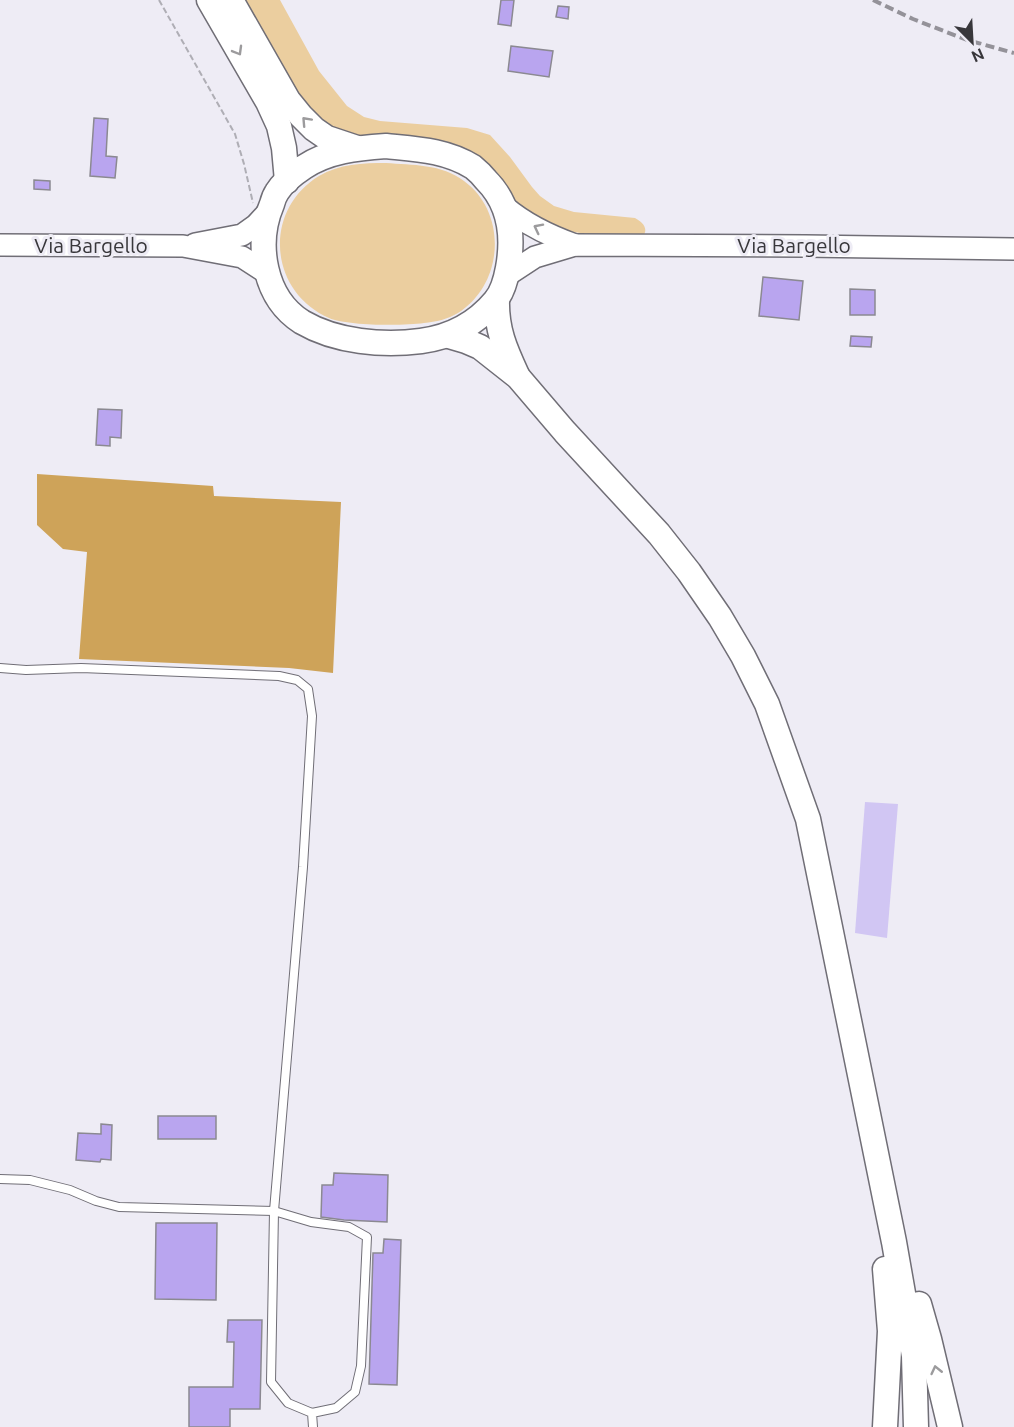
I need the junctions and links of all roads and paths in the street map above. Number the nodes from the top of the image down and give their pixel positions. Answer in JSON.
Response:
{"nodes":[{"id":1,"x":159,"y":0,"type":"edge"},
{"id":2,"x":209,"y":0,"type":"edge"},
{"id":3,"x":231,"y":0,"type":"edge"},
{"id":4,"x":357,"y":148,"type":"junction"},
{"id":5,"x":287,"y":181,"type":"junction"},
{"id":6,"x":505,"y":207,"type":"junction"},
{"id":7,"x":260,"y":211,"type":"junction"},
{"id":8,"x":0,"y":245,"type":"edge"},
{"id":9,"x":575,"y":245,"type":"junction"},
{"id":10,"x":183,"y":246,"type":"junction"},
{"id":11,"x":1014,"y":249,"type":"edge"},
{"id":12,"x":267,"y":273,"type":"junction"},
{"id":13,"x":506,"y":276,"type":"junction"},
{"id":14,"x":496,"y":299,"type":"junction"},
{"id":15,"x":448,"y":336,"type":"junction"},
{"id":16,"x":518,"y":377,"type":"junction"},
{"id":17,"x":0,"y":668,"type":"edge"},
{"id":18,"x":874,"y":1144,"type":"junction"},
{"id":19,"x":0,"y":1179,"type":"edge"},
{"id":20,"x":274,"y":1211,"type":"junction"},
{"id":21,"x":312,"y":1413,"type":"junction"},
{"id":22,"x":313,"y":1427,"type":"edge"},
{"id":23,"x":885,"y":1427,"type":"edge"},
{"id":24,"x":916,"y":1427,"type":"edge"},
{"id":25,"x":950,"y":1427,"type":"edge"}],
"edges":[{"from":1,"to":7,"type":"path"},
{"from":2,"to":5,"type":"main road","one_way":true},
{"from":4,"to":3,"type":"main road","one_way":true},
{"from":4,"to":5,"type":"main road"},
{"from":4,"to":6,"type":"main road"},
{"from":5,"to":7,"type":"main road"},
{"from":9,"to":6,"type":"main road","name":"Via Bargello","one_way":true},
{"from":6,"to":13,"type":"main road"},
{"from":7,"to":10,"type":"main road","name":"Via Bargello"},
{"from":7,"to":12,"type":"main road"},
{"from":8,"to":10,"type":"main road","name":"Via Bargello"},
{"from":9,"to":11,"type":"main road","name":"Via Bargello"},
{"from":9,"to":13,"type":"main road","name":"Via Bargello"},
{"from":10,"to":12,"type":"main road","name":"Via Bargello"},
{"from":12,"to":15,"type":"main road"},
{"from":13,"to":14,"type":"main road"},
{"from":14,"to":15,"type":"main road"},
{"from":14,"to":16,"type":"main road"},
{"from":15,"to":16,"type":"main road"},
{"from":16,"to":18,"type":"main road"},
{"from":17,"to":20,"type":"lane"},
{"from":18,"to":23,"type":"main road"},
{"from":18,"to":24,"type":"main road"},
{"from":25,"to":18,"type":"main road","one_way":true},
{"from":19,"to":20,"type":"lane"},
{"from":20,"to":21,"type":"lane"},
{"from":20,"to":21,"type":"lane"},
{"from":21,"to":22,"type":"lane"}]}
